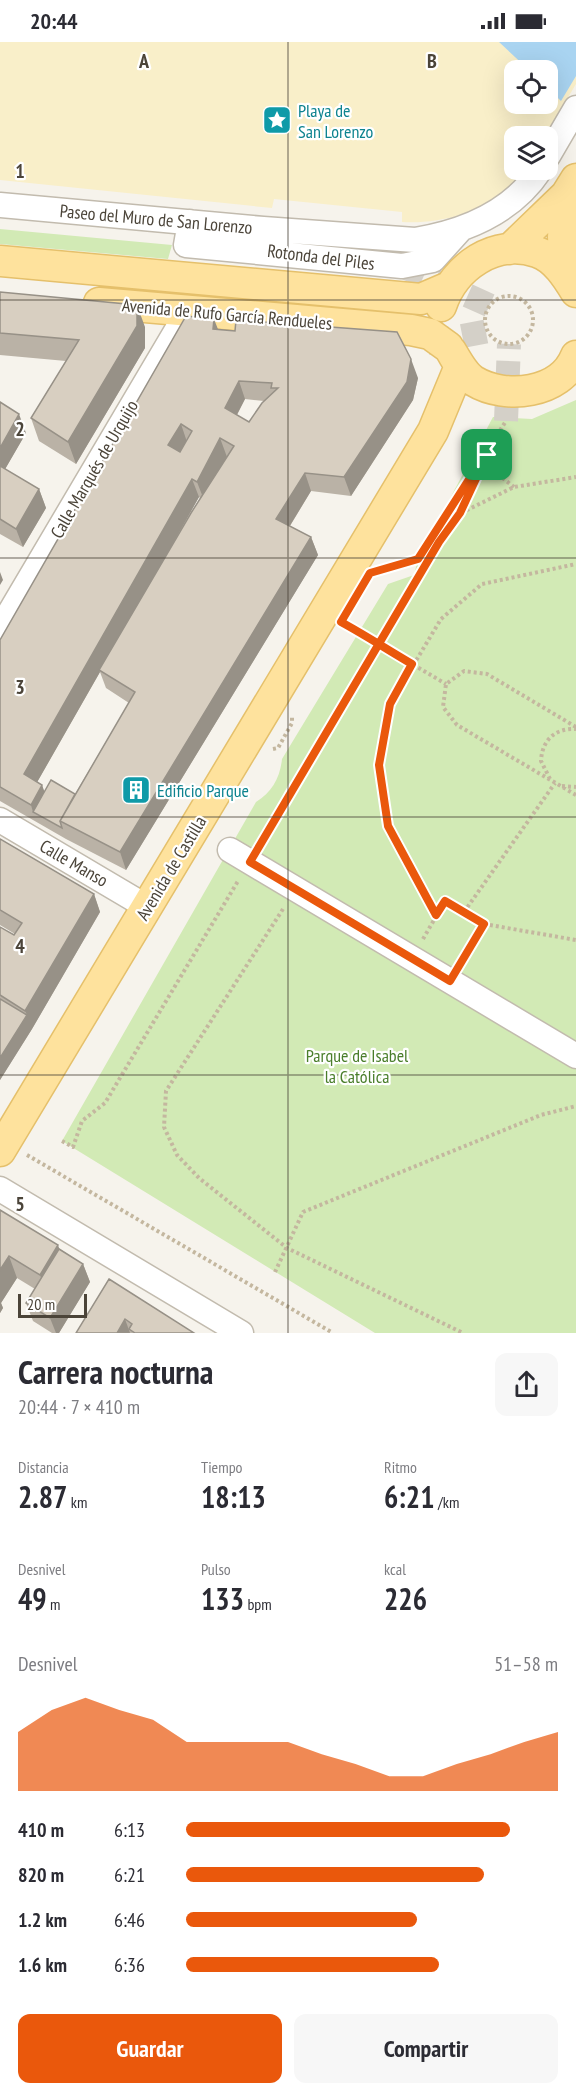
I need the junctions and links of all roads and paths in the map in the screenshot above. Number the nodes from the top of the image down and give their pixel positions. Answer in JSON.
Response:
{"nodes":[{"id":1,"x":576,"y":108,"type":"edge"},
{"id":2,"x":558,"y":139,"type":"edge"},
{"id":3,"x":531,"y":180,"type":"edge"},
{"id":4,"x":570,"y":189,"type":"edge"},
{"id":5,"x":0,"y":205,"type":"edge"},
{"id":6,"x":463,"y":228,"type":"junction"},
{"id":7,"x":262,"y":241,"type":"junction"},
{"id":8,"x":510,"y":249,"type":"junction"},
{"id":9,"x":0,"y":261,"type":"edge"},
{"id":10,"x":571,"y":284,"type":"edge"},
{"id":11,"x":449,"y":287,"type":"junction"},
{"id":12,"x":67,"y":300,"type":"edge"},
{"id":13,"x":188,"y":310,"type":"junction"},
{"id":14,"x":533,"y":318,"type":"joint"},
{"id":15,"x":576,"y":356,"type":"edge"},
{"id":16,"x":454,"y":357,"type":"junction"},
{"id":17,"x":492,"y":390,"type":"junction"},
{"id":18,"x":506,"y":422,"type":"tunnel mouth"},
{"id":19,"x":433,"y":431,"type":"junction"},
{"id":20,"x":487,"y":454,"type":"junction"},
{"id":21,"x":576,"y":477,"type":"edge"},
{"id":22,"x":514,"y":487,"type":"junction"},
{"id":23,"x":460,"y":513,"type":"junction"},
{"id":24,"x":576,"y":564,"type":"edge"},
{"id":25,"x":370,"y":573,"type":"dead end"},
{"id":26,"x":341,"y":622,"type":"dead end"},
{"id":27,"x":0,"y":629,"type":"edge"},
{"id":28,"x":379,"y":644,"type":"junction"},
{"id":29,"x":412,"y":664,"type":"junction"},
{"id":30,"x":446,"y":684,"type":"junction"},
{"id":31,"x":576,"y":728,"type":"edge"},
{"id":32,"x":555,"y":783,"type":"junction"},
{"id":33,"x":576,"y":787,"type":"edge"},
{"id":34,"x":576,"y":795,"type":"edge"},
{"id":35,"x":0,"y":820,"type":"edge"},
{"id":36,"x":240,"y":856,"type":"junction"},
{"id":37,"x":297,"y":888,"type":"junction"},
{"id":38,"x":147,"y":907,"type":"junction"},
{"id":39,"x":464,"y":912,"type":"junction"},
{"id":40,"x":436,"y":915,"type":"junction"},
{"id":41,"x":484,"y":924,"type":"junction"},
{"id":42,"x":576,"y":940,"type":"edge"},
{"id":43,"x":412,"y":958,"type":"junction"},
{"id":44,"x":450,"y":981,"type":"junction"},
{"id":45,"x":576,"y":1056,"type":"edge"},
{"id":46,"x":576,"y":1106,"type":"edge"},
{"id":47,"x":62,"y":1141,"type":"dead end"},
{"id":48,"x":13,"y":1153,"type":"edge"},
{"id":49,"x":0,"y":1189,"type":"edge"},
{"id":50,"x":286,"y":1248,"type":"junction"},
{"id":51,"x":275,"y":1272,"type":"dead end"},
{"id":52,"x":242,"y":1333,"type":"edge"},
{"id":53,"x":333,"y":1333,"type":"edge"},
{"id":54,"x":463,"y":1333,"type":"edge"}],
"edges":[{"from":1,"to":2,"type":"street","name":"Paseo del Muro de San Lorenzo"},
{"from":3,"to":6,"type":"street","name":"Paseo del Muro de San Lorenzo"},
{"from":4,"to":8,"type":"main road"},
{"from":4,"to":10,"type":"main road"},
{"from":5,"to":7,"type":"street","name":"Paseo del Muro de San Lorenzo"},
{"from":6,"to":7,"type":"street","name":"Paseo del Muro de San Lorenzo"},
{"from":6,"to":7,"type":"street","name":"Rotonda del Piles"},
{"from":8,"to":10,"type":"main road"},
{"from":8,"to":11,"type":"main road"},
{"from":9,"to":11,"type":"main road","name":"Avenida de Rufo García Rendueles"},
{"from":11,"to":16,"type":"main road"},
{"from":12,"to":13,"type":"main road","name":"Avenida de Rufo García Rendueles"},
{"from":13,"to":16,"type":"main road","name":"Avenida de Rufo García Rendueles"},
{"from":13,"to":27,"type":"street","name":"Calle Marqués de Urquijo"},
{"from":14,"to":14,"type":"path"},
{"from":15,"to":17,"type":"main road"},
{"from":16,"to":17,"type":"main road"},
{"from":16,"to":19,"type":"main road","name":"Avenida de Castilla"},
{"from":17,"to":19,"type":"main road","name":"Avenida de Castilla"},
{"from":18,"to":20,"type":"path"},
{"from":19,"to":38,"type":"main road","name":"Avenida de Castilla"},
{"from":20,"to":22,"type":"path"},
{"from":20,"to":23,"type":"path"},
{"from":20,"to":25,"type":"path"},
{"from":21,"to":22,"type":"path"},
{"from":22,"to":23,"type":"path"},
{"from":23,"to":28,"type":"path"},
{"from":24,"to":29,"type":"path"},
{"from":26,"to":28,"type":"path"},
{"from":28,"to":29,"type":"path"},
{"from":28,"to":36,"type":"path"},
{"from":29,"to":30,"type":"path"},
{"from":29,"to":40,"type":"path"},
{"from":30,"to":31,"type":"path"},
{"from":30,"to":32,"type":"path"},
{"from":31,"to":32,"type":"path"},
{"from":32,"to":33,"type":"path"},
{"from":32,"to":34,"type":"path"},
{"from":32,"to":39,"type":"path"},
{"from":35,"to":38,"type":"street","name":"Calle Manso"},
{"from":36,"to":37,"type":"street"},
{"from":36,"to":47,"type":"path"},
{"from":37,"to":43,"type":"street"},
{"from":37,"to":50,"type":"path"},
{"from":38,"to":48,"type":"main road","name":"Avenida de Castilla"},
{"from":39,"to":40,"type":"path"},
{"from":39,"to":41,"type":"path"},
{"from":40,"to":43,"type":"path"},
{"from":41,"to":42,"type":"path"},
{"from":41,"to":44,"type":"path"},
{"from":43,"to":44,"type":"street"},
{"from":44,"to":45,"type":"street"},
{"from":46,"to":50,"type":"path"},
{"from":48,"to":53,"type":"path"},
{"from":49,"to":52,"type":"street"},
{"from":50,"to":51,"type":"path"},
{"from":50,"to":54,"type":"path"}]}
